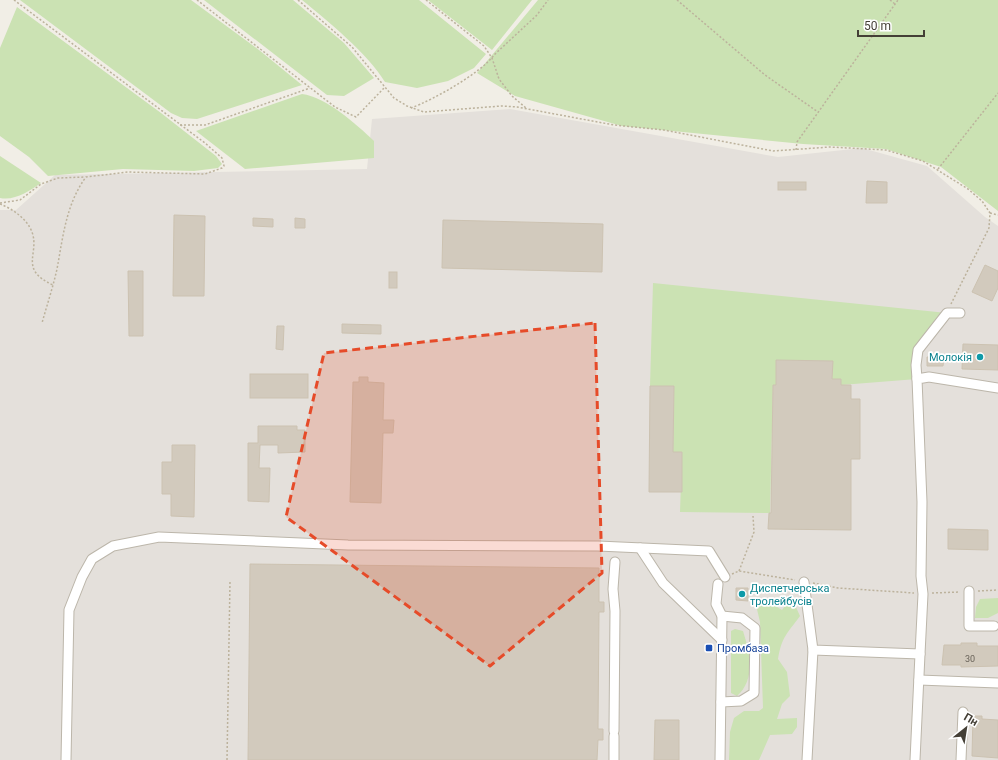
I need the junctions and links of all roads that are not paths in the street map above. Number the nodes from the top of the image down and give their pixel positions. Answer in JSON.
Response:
{"nodes":[{"id":1,"x":960,"y":313,"type":"dead end"},
{"id":2,"x":917,"y":379,"type":"junction"},
{"id":3,"x":998,"y":388,"type":"edge"},
{"id":4,"x":640,"y":548,"type":"junction"},
{"id":5,"x":615,"y":562,"type":"dead end"},
{"id":6,"x":725,"y":577,"type":"road end"},
{"id":7,"x":804,"y":582,"type":"road end"},
{"id":8,"x":718,"y":584,"type":"dead end"},
{"id":9,"x":969,"y":591,"type":"road end"},
{"id":10,"x":722,"y":616,"type":"junction"},
{"id":11,"x":994,"y":626,"type":"dead end"},
{"id":12,"x":722,"y":640,"type":"junction"},
{"id":13,"x":813,"y":650,"type":"junction"},
{"id":14,"x":920,"y":654,"type":"junction"},
{"id":15,"x":919,"y":680,"type":"junction"},
{"id":16,"x":998,"y":683,"type":"edge"},
{"id":17,"x":721,"y":702,"type":"junction"},
{"id":18,"x":963,"y":712,"type":"dead end"},
{"id":19,"x":66,"y":760,"type":"edge"},
{"id":20,"x":614,"y":760,"type":"edge"},
{"id":21,"x":720,"y":760,"type":"edge"},
{"id":22,"x":807,"y":760,"type":"edge"},
{"id":23,"x":915,"y":760,"type":"edge"},
{"id":24,"x":961,"y":760,"type":"edge"}],
"edges":[{"from":1,"to":2,"type":"street"},
{"from":2,"to":3,"type":"street"},
{"from":2,"to":14,"type":"street"},
{"from":4,"to":6,"type":"street"},
{"from":4,"to":12,"type":"street"},
{"from":4,"to":19,"type":"street"},
{"from":5,"to":20,"type":"street"},
{"from":7,"to":13,"type":"street"},
{"from":8,"to":10,"type":"street"},
{"from":9,"to":11,"type":"street"},
{"from":10,"to":12,"type":"street"},
{"from":10,"to":17,"type":"street"},
{"from":12,"to":17,"type":"street"},
{"from":13,"to":14,"type":"street"},
{"from":13,"to":22,"type":"street"},
{"from":14,"to":15,"type":"street"},
{"from":15,"to":16,"type":"street"},
{"from":15,"to":23,"type":"street"},
{"from":17,"to":21,"type":"street"},
{"from":18,"to":24,"type":"street"}]}
